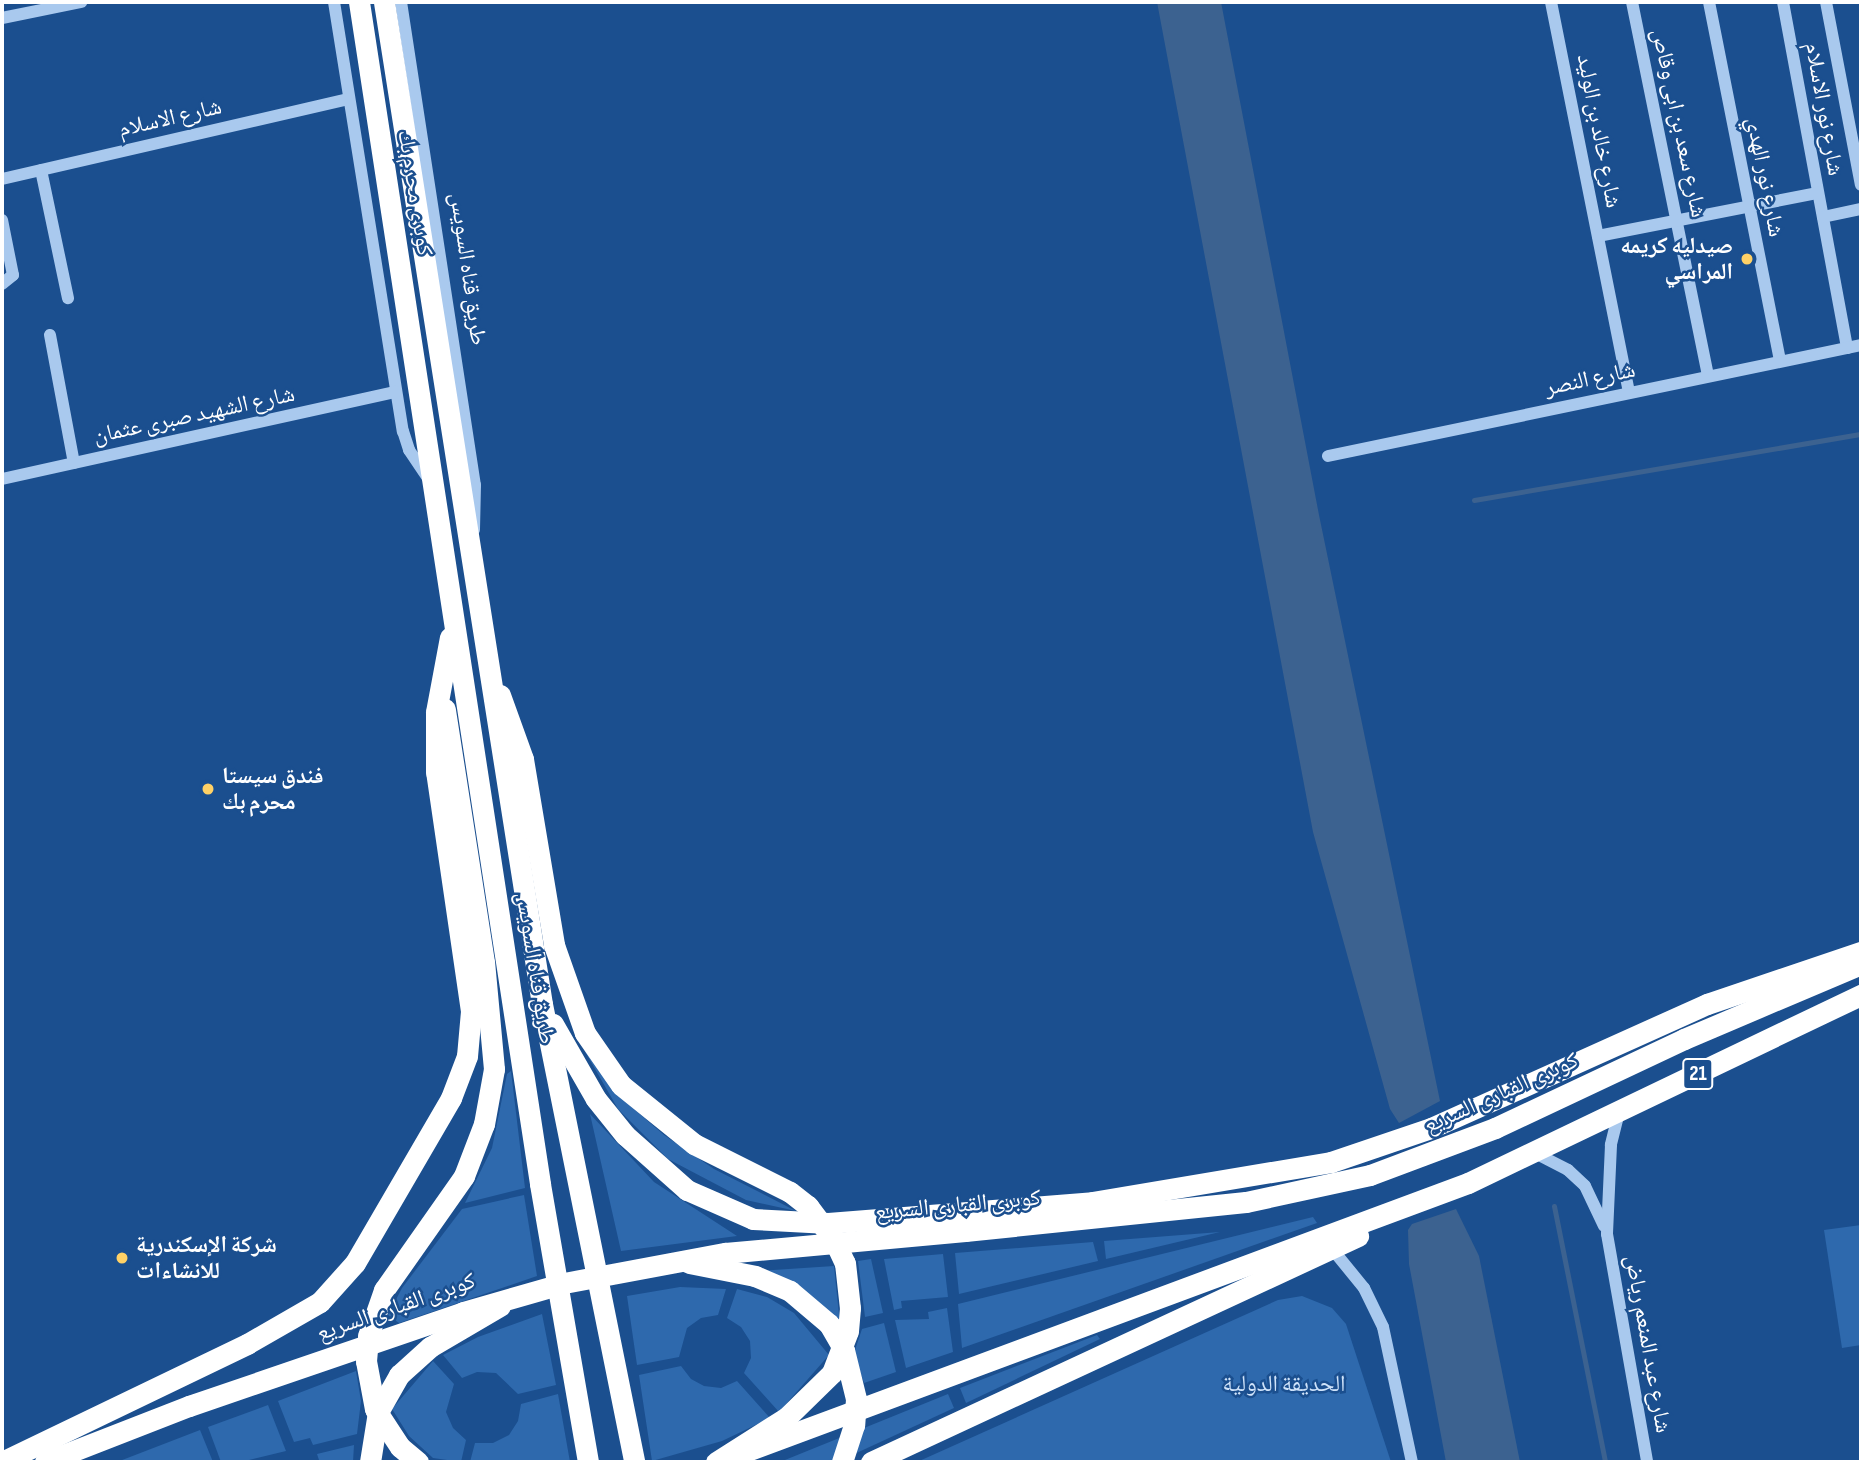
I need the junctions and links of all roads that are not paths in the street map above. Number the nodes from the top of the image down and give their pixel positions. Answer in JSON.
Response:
{"nodes":[{"id":1,"x":81,"y":2,"type":"edge"},
{"id":2,"x":334,"y":2,"type":"edge"},
{"id":3,"x":359,"y":2,"type":"edge"},
{"id":4,"x":384,"y":2,"type":"edge"},
{"id":5,"x":401,"y":2,"type":"edge"},
{"id":6,"x":1551,"y":2,"type":"edge"},
{"id":7,"x":1632,"y":2,"type":"edge"},
{"id":8,"x":1709,"y":2,"type":"edge"},
{"id":9,"x":1783,"y":2,"type":"edge"},
{"id":10,"x":1826,"y":2,"type":"edge"},
{"id":11,"x":2,"y":19,"type":"edge"},
{"id":12,"x":348,"y":99,"type":"junction"},
{"id":13,"x":41,"y":170,"type":"junction"},
{"id":14,"x":2,"y":179,"type":"edge"},
{"id":15,"x":1861,"y":185,"type":"edge"},
{"id":16,"x":1818,"y":193,"type":"junction"},
{"id":17,"x":1749,"y":206,"type":"junction"},
{"id":18,"x":1861,"y":209,"type":"edge"},
{"id":19,"x":1823,"y":217,"type":"junction"},
{"id":20,"x":2,"y":220,"type":"edge"},
{"id":21,"x":1677,"y":221,"type":"junction"},
{"id":22,"x":1598,"y":236,"type":"junction"},
{"id":23,"x":2,"y":284,"type":"edge"},
{"id":24,"x":68,"y":298,"type":"dead end"},
{"id":25,"x":50,"y":335,"type":"dead end"},
{"id":26,"x":1861,"y":345,"type":"edge"},
{"id":27,"x":1847,"y":348,"type":"junction"},
{"id":28,"x":1780,"y":361,"type":"junction"},
{"id":29,"x":1709,"y":375,"type":"junction"},
{"id":30,"x":443,"y":390,"type":"joint"},
{"id":31,"x":394,"y":392,"type":"junction"},
{"id":32,"x":419,"y":392,"type":"joint"},
{"id":33,"x":1629,"y":392,"type":"junction"},
{"id":34,"x":1328,"y":456,"type":"dead end"},
{"id":35,"x":74,"y":463,"type":"junction"},
{"id":36,"x":2,"y":479,"type":"edge"},
{"id":37,"x":431,"y":482,"type":"junction"},
{"id":38,"x":471,"y":544,"type":"junction"},
{"id":39,"x":453,"y":624,"type":"junction"},
{"id":40,"x":490,"y":675,"type":"junction"},
{"id":41,"x":441,"y":683,"type":"junction"},
{"id":42,"x":1861,"y":952,"type":"edge"},
{"id":43,"x":1861,"y":964,"type":"edge"},
{"id":44,"x":1861,"y":995,"type":"edge"},
{"id":45,"x":542,"y":1004,"type":"junction"},
{"id":46,"x":1619,"y":1112,"type":"junction"},
{"id":47,"x":1535,"y":1153,"type":"junction"},
{"id":48,"x":1400,"y":1211,"type":"junction"},
{"id":49,"x":1607,"y":1234,"type":"junction"},
{"id":50,"x":1333,"y":1250,"type":"junction"},
{"id":51,"x":674,"y":1260,"type":"junction"},
{"id":52,"x":510,"y":1297,"type":"junction"},
{"id":53,"x":891,"y":1456,"type":"edge"},
{"id":54,"x":2,"y":1462,"type":"edge"},
{"id":55,"x":45,"y":1462,"type":"edge"},
{"id":56,"x":370,"y":1462,"type":"edge"},
{"id":57,"x":418,"y":1462,"type":"edge"},
{"id":58,"x":588,"y":1462,"type":"edge"},
{"id":59,"x":634,"y":1462,"type":"edge"},
{"id":60,"x":716,"y":1462,"type":"edge"},
{"id":61,"x":842,"y":1462,"type":"edge"},
{"id":62,"x":871,"y":1462,"type":"edge"},
{"id":63,"x":1412,"y":1462,"type":"edge"},
{"id":64,"x":1647,"y":1462,"type":"edge"}],
"edges":[{"from":1,"to":11,"type":"street"},
{"from":2,"to":12,"type":"street","name":"طريق قناه السويس"},
{"from":3,"to":32,"type":"highway","name":"كوبرى محرم بك"},
{"from":4,"to":30,"type":"highway","name":"كوبرى محرم بك"},
{"from":5,"to":38,"type":"street","name":"طريق قناه السويس"},
{"from":6,"to":22,"type":"street","name":"شارع خالد بن الوليد"},
{"from":7,"to":21,"type":"street","name":"شارع سعد بن ابى وقاص"},
{"from":8,"to":17,"type":"street","name":"شارع نور الهدي"},
{"from":9,"to":16,"type":"street","name":"شارع نور الاسلام"},
{"from":10,"to":15,"type":"street"},
{"from":12,"to":13,"type":"street","name":"شارع الاسلام"},
{"from":12,"to":31,"type":"street","name":"طريق قناه السويس"},
{"from":13,"to":14,"type":"street","name":"شارع الاسلام"},
{"from":13,"to":24,"type":"street"},
{"from":16,"to":17,"type":"street"},
{"from":16,"to":19,"type":"street","name":"شارع نور الاسلام"},
{"from":17,"to":21,"type":"street"},
{"from":17,"to":28,"type":"street","name":"شارع نور الهدي"},
{"from":18,"to":19,"type":"street"},
{"from":19,"to":27,"type":"street","name":"شارع نور الاسلام"},
{"from":20,"to":23,"type":"street"},
{"from":21,"to":22,"type":"street"},
{"from":21,"to":29,"type":"street","name":"شارع سعد بن ابى وقاص"},
{"from":22,"to":33,"type":"street","name":"شارع خالد بن الوليد"},
{"from":25,"to":35,"type":"street"},
{"from":26,"to":27,"type":"street","name":"شارع النصر"},
{"from":27,"to":28,"type":"street","name":"شارع النصر"},
{"from":28,"to":29,"type":"street","name":"شارع النصر"},
{"from":29,"to":33,"type":"street","name":"شارع النصر"},
{"from":30,"to":38,"type":"highway","name":"طريق قناه السويس"},
{"from":31,"to":35,"type":"street","name":"شارع الشهيد صبرى عثمان"},
{"from":31,"to":37,"type":"street","name":"طريق قناه السويس"},
{"from":32,"to":37,"type":"highway","name":"طريق قناه السويس"},
{"from":33,"to":34,"type":"street","name":"شارع النصر"},
{"from":35,"to":36,"type":"street","name":"شارع الشهيد صبرى عثمان"},
{"from":37,"to":39,"type":"highway","name":"طريق قناه السويس"},
{"from":38,"to":40,"type":"highway","name":"طريق قناه السويس"},
{"from":39,"to":41,"type":"highway"},
{"from":39,"to":58,"type":"highway","name":"طريق قناه السويس"},
{"from":40,"to":45,"type":"highway","name":"طريق قناه السويس"},
{"from":40,"to":60,"type":"highway","bridge":true},
{"from":41,"to":54,"type":"highway"},
{"from":41,"to":57,"type":"highway","bridge":true},
{"from":42,"to":45,"type":"highway"},
{"from":43,"to":51,"type":"highway","name":"كوبرى القبارى السريع","bridge":true},
{"from":44,"to":46,"type":"highway","number":"21"},
{"from":45,"to":59,"type":"highway","name":"طريق قناه السويس"},
{"from":46,"to":47,"type":"highway","number":"21"},
{"from":46,"to":49,"type":"street","name":"شارع عبد المنعم رياض"},
{"from":47,"to":48,"type":"highway"},
{"from":47,"to":49,"type":"street","name":"شارع عبد المنعم رياض"},
{"from":48,"to":50,"type":"highway"},
{"from":48,"to":60,"type":"highway","bridge":true},
{"from":49,"to":64,"type":"street","name":"شارع عبد المنعم رياض"},
{"from":50,"to":53,"type":"highway"},
{"from":50,"to":63,"type":"street"},
{"from":51,"to":52,"type":"highway","name":"كوبرى القبارى السريع","bridge":true},
{"from":51,"to":61,"type":"highway","bridge":true},
{"from":52,"to":55,"type":"highway","name":"كوبرى القبارى السريع","bridge":true},
{"from":52,"to":56,"type":"highway","bridge":true},
{"from":53,"to":62,"type":"highway"}]}
